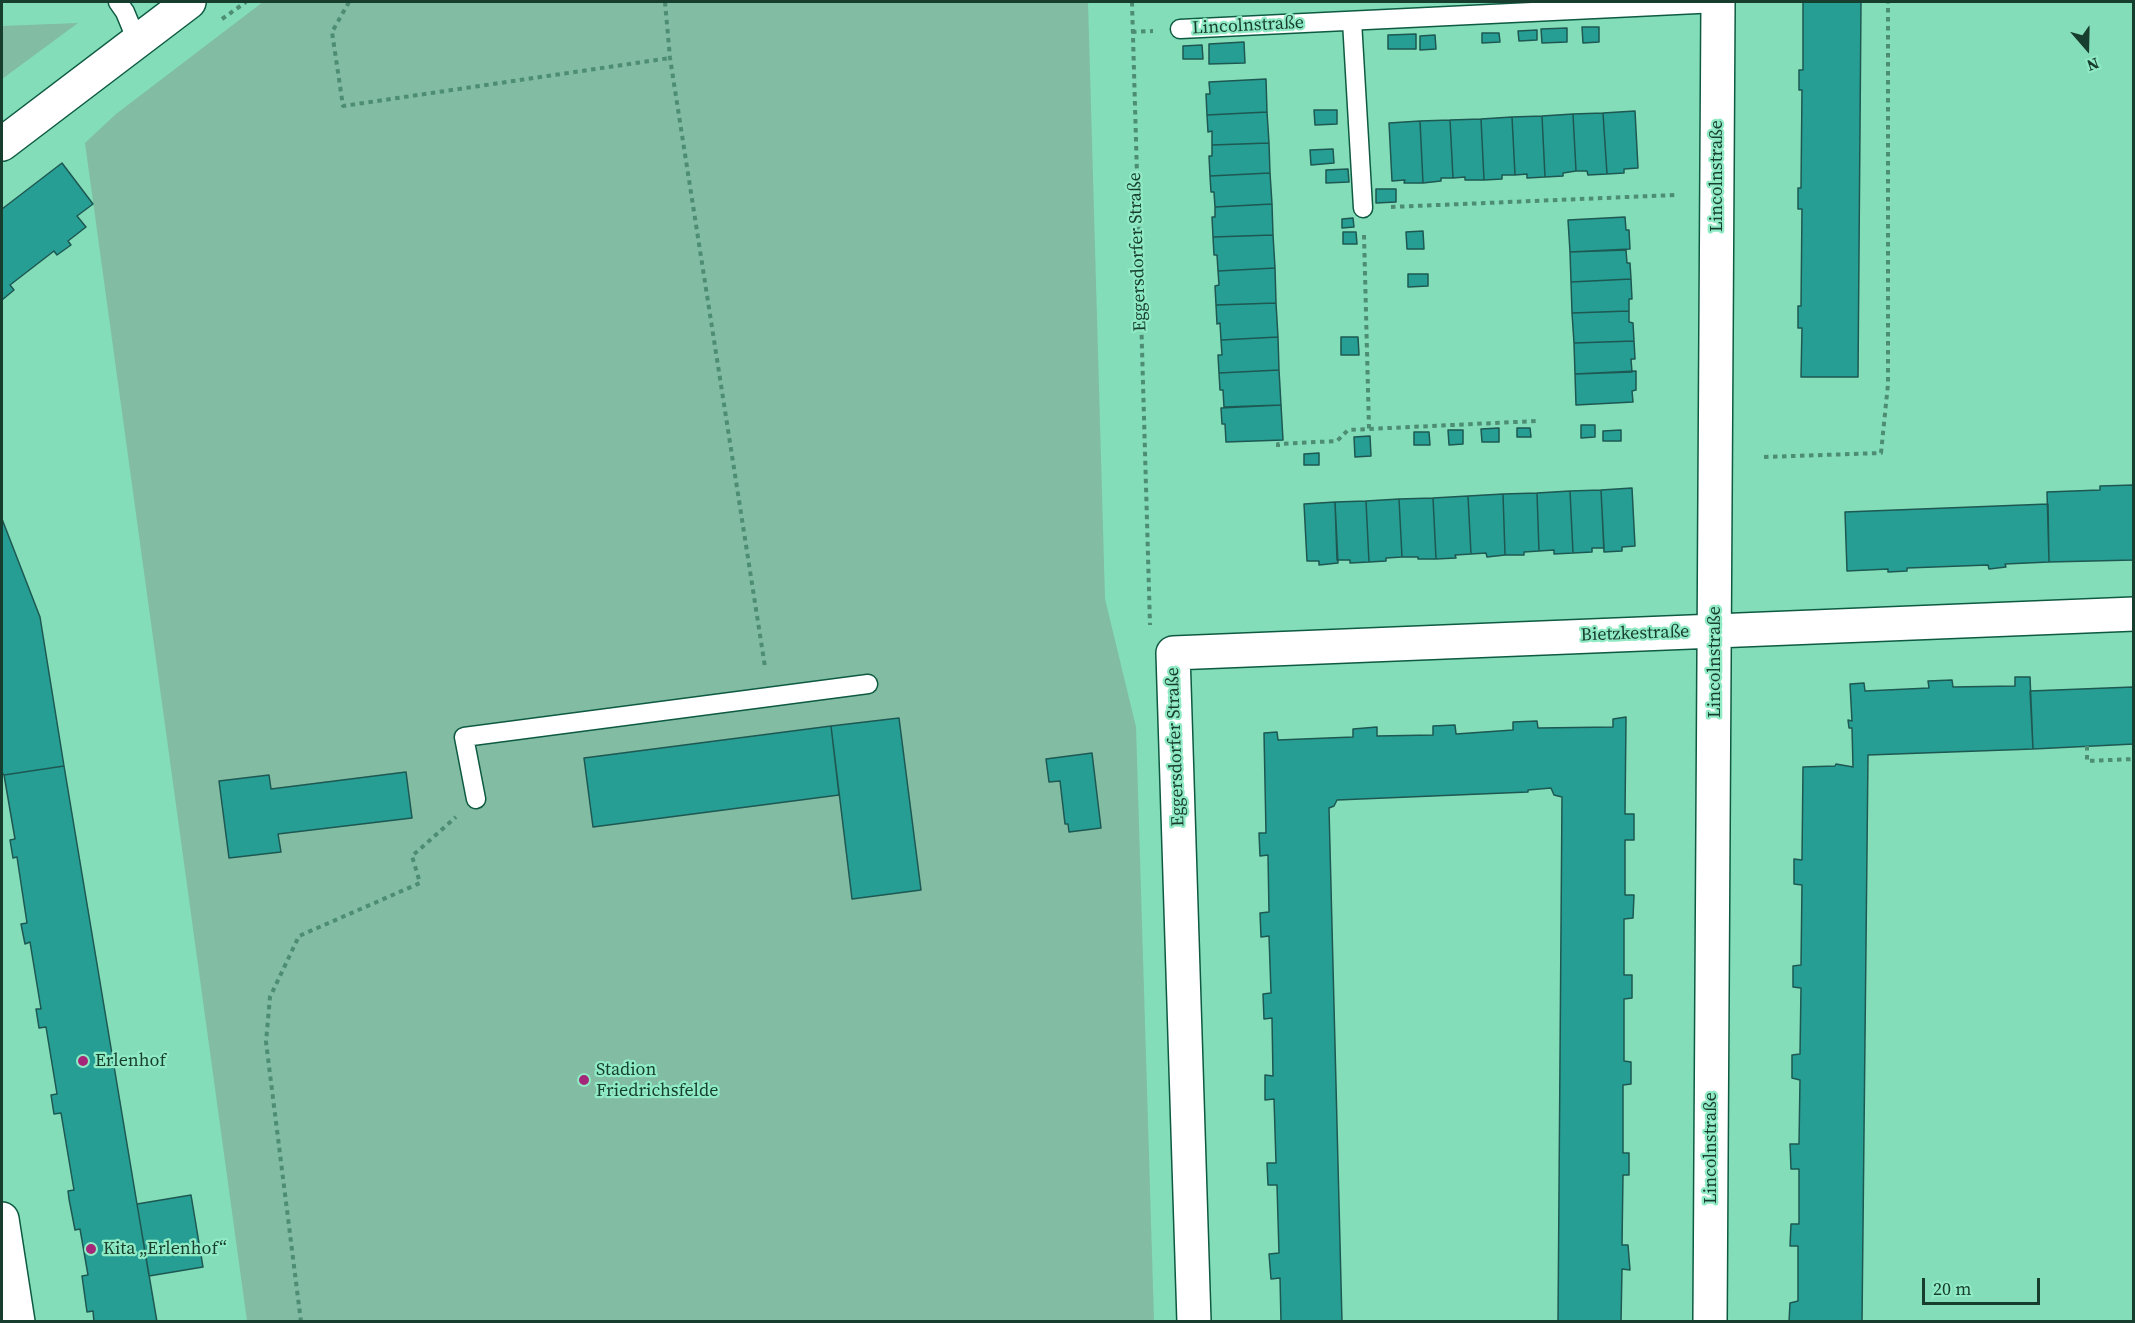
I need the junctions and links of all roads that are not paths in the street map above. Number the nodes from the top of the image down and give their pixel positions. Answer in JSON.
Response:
{"nodes":[{"id":1,"x":118,"y":2,"type":"edge"},
{"id":2,"x":189,"y":2,"type":"edge"},
{"id":3,"x":1718,"y":2,"type":"edge"},
{"id":4,"x":1352,"y":21,"type":"junction"},
{"id":5,"x":1180,"y":29,"type":"dead end"},
{"id":6,"x":137,"y":41,"type":"junction"},
{"id":7,"x":2,"y":144,"type":"edge"},
{"id":8,"x":1363,"y":208,"type":"road end"},
{"id":9,"x":2133,"y":614,"type":"edge"},
{"id":10,"x":1715,"y":631,"type":"junction"},
{"id":11,"x":1173,"y":653,"type":"joint"},
{"id":12,"x":868,"y":684,"type":"dead end"},
{"id":13,"x":476,"y":799,"type":"road end"},
{"id":14,"x":2,"y":1219,"type":"edge"},
{"id":15,"x":18,"y":1322,"type":"edge"},
{"id":16,"x":1194,"y":1322,"type":"edge"},
{"id":17,"x":1710,"y":1322,"type":"edge"}],
"edges":[{"from":1,"to":6,"type":"lane"},
{"from":2,"to":6,"type":"street"},
{"from":3,"to":4,"type":"lane","name":"Lincolnstraße"},
{"from":3,"to":10,"type":"street","name":"Lincolnstraße"},
{"from":4,"to":5,"type":"lane","name":"Lincolnstraße"},
{"from":4,"to":8,"type":"lane"},
{"from":6,"to":7,"type":"street"},
{"from":9,"to":10,"type":"street","name":"Bietzkestraße"},
{"from":10,"to":11,"type":"street","name":"Bietzkestraße"},
{"from":10,"to":17,"type":"street","name":"Lincolnstraße"},
{"from":11,"to":16,"type":"street","name":"Eggersdorfer Straße"},
{"from":12,"to":13,"type":"lane"},
{"from":14,"to":15,"type":"street"}]}
